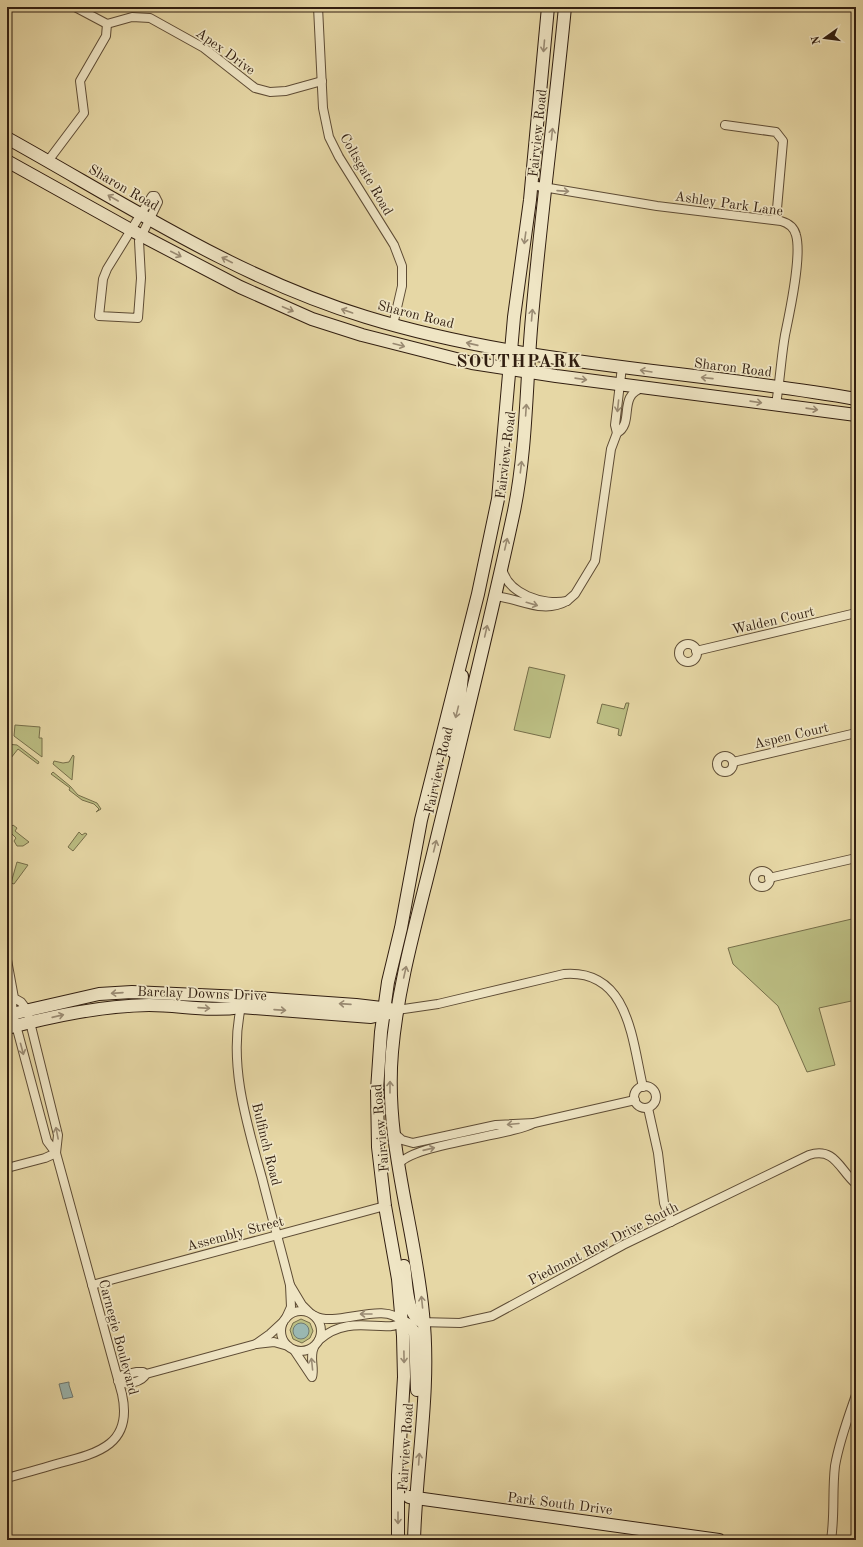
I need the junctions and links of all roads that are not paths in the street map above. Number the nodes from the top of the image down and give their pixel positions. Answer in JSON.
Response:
{"nodes":[{"id":1,"x":75,"y":7,"type":"edge"},
{"id":2,"x":318,"y":7,"type":"edge"},
{"id":3,"x":548,"y":7,"type":"edge"},
{"id":4,"x":565,"y":7,"type":"edge"},
{"id":5,"x":107,"y":24,"type":"junction"},
{"id":6,"x":322,"y":81,"type":"junction"},
{"id":7,"x":725,"y":125,"type":"dead end"},
{"id":8,"x":7,"y":138,"type":"edge"},
{"id":9,"x":7,"y":161,"type":"edge"},
{"id":10,"x":48,"y":161,"type":"junction"},
{"id":11,"x":531,"y":185,"type":"junction"},
{"id":12,"x":546,"y":188,"type":"junction"},
{"id":13,"x":145,"y":217,"type":"junction"},
{"id":14,"x":776,"y":220,"type":"junction"},
{"id":15,"x":136,"y":233,"type":"junction"},
{"id":16,"x":393,"y":325,"type":"junction"},
{"id":17,"x":511,"y":351,"type":"junction"},
{"id":18,"x":529,"y":354,"type":"junction"},
{"id":19,"x":622,"y":367,"type":"junction"},
{"id":20,"x":509,"y":369,"type":"junction"},
{"id":21,"x":529,"y":372,"type":"junction"},
{"id":22,"x":620,"y":384,"type":"junction"},
{"id":23,"x":645,"y":387,"type":"junction"},
{"id":24,"x":779,"y":388,"type":"junction"},
{"id":25,"x":856,"y":399,"type":"edge"},
{"id":26,"x":776,"y":404,"type":"junction"},
{"id":27,"x":856,"y":415,"type":"edge"},
{"id":28,"x":617,"y":433,"type":"junction"},
{"id":29,"x":502,"y":565,"type":"junction"},
{"id":30,"x":494,"y":596,"type":"junction"},
{"id":31,"x":567,"y":601,"type":"junction"},
{"id":32,"x":856,"y":613,"type":"edge"},
{"id":33,"x":696,"y":651,"type":"dead end"},
{"id":34,"x":461,"y":659,"type":"junction"},
{"id":35,"x":856,"y":733,"type":"edge"},
{"id":36,"x":457,"y":756,"type":"junction"},
{"id":37,"x":733,"y":762,"type":"dead end"},
{"id":38,"x":856,"y":858,"type":"edge"},
{"id":39,"x":769,"y":878,"type":"dead end"},
{"id":40,"x":7,"y":960,"type":"edge"},
{"id":41,"x":14,"y":998,"type":"junction"},
{"id":42,"x":241,"y":1002,"type":"junction"},
{"id":43,"x":27,"y":1010,"type":"junction"},
{"id":44,"x":397,"y":1010,"type":"junction"},
{"id":45,"x":383,"y":1012,"type":"junction"},
{"id":46,"x":10,"y":1015,"type":"edge"},
{"id":47,"x":30,"y":1023,"type":"junction"},
{"id":48,"x":12,"y":1027,"type":"edge"},
{"id":49,"x":643,"y":1087,"type":"junction"},
{"id":50,"x":635,"y":1100,"type":"junction"},
{"id":51,"x":648,"y":1108,"type":"junction"},
{"id":52,"x":534,"y":1123,"type":"junction"},
{"id":53,"x":392,"y":1127,"type":"junction"},
{"id":54,"x":56,"y":1153,"type":"junction"},
{"id":55,"x":7,"y":1168,"type":"edge"},
{"id":56,"x":398,"y":1168,"type":"junction"},
{"id":57,"x":856,"y":1184,"type":"edge"},
{"id":58,"x":385,"y":1206,"type":"junction"},
{"id":59,"x":671,"y":1222,"type":"junction"},
{"id":60,"x":277,"y":1235,"type":"junction"},
{"id":61,"x":290,"y":1285,"type":"junction"},
{"id":62,"x":92,"y":1286,"type":"junction"},
{"id":63,"x":312,"y":1315,"type":"junction"},
{"id":64,"x":285,"y":1320,"type":"junction"},
{"id":65,"x":402,"y":1322,"type":"junction"},
{"id":66,"x":424,"y":1322,"type":"junction"},
{"id":67,"x":317,"y":1343,"type":"junction"},
{"id":68,"x":256,"y":1344,"type":"junction"},
{"id":69,"x":291,"y":1348,"type":"junction"},
{"id":70,"x":118,"y":1381,"type":"junction"},
{"id":71,"x":856,"y":1395,"type":"edge"},
{"id":72,"x":423,"y":1406,"type":"junction"},
{"id":73,"x":7,"y":1478,"type":"edge"},
{"id":74,"x":398,"y":1495,"type":"junction"},
{"id":75,"x":416,"y":1498,"type":"junction"},
{"id":76,"x":398,"y":1540,"type":"edge"},
{"id":77,"x":414,"y":1540,"type":"edge"},
{"id":78,"x":719,"y":1540,"type":"edge"},
{"id":79,"x":831,"y":1540,"type":"edge"}],
"edges":[{"from":1,"to":5,"type":"street"},
{"from":2,"to":6,"type":"street","name":"Coltsgate Road"},
{"from":3,"to":11,"type":"main road","name":"Fairview Road","one_way":true},
{"from":12,"to":4,"type":"main road","name":"Fairview Road","one_way":true},
{"from":5,"to":6,"type":"street","name":"Apex Drive"},
{"from":5,"to":10,"type":"street"},
{"from":6,"to":16,"type":"street","name":"Coltsgate Road"},
{"from":7,"to":14,"type":"street"},
{"from":8,"to":10,"type":"main road","name":"Sharon Road"},
{"from":9,"to":15,"type":"main road"},
{"from":13,"to":10,"type":"main road","name":"Sharon Road","one_way":true},
{"from":11,"to":12,"type":"street","name":"Ashley Park Lane"},
{"from":11,"to":17,"type":"main road","name":"Fairview Road","one_way":true},
{"from":12,"to":14,"type":"street","name":"Ashley Park Lane","one_way":true},
{"from":18,"to":12,"type":"main road","name":"Fairview Road","one_way":true},
{"from":13,"to":15,"type":"street"},
{"from":16,"to":13,"type":"main road","name":"Sharon Road","one_way":true},
{"from":14,"to":24,"type":"street","name":"Ashley Park Lane"},
{"from":15,"to":15,"type":"street"},
{"from":15,"to":20,"type":"main road","one_way":true},
{"from":17,"to":16,"type":"main road","name":"Sharon Road","one_way":true},
{"from":17,"to":18,"type":"main road","name":"Sharon Road"},
{"from":17,"to":20,"type":"main road","name":"Fairview Road"},
{"from":18,"to":19,"type":"main road","name":"Sharon Road"},
{"from":18,"to":21,"type":"main road","name":"Fairview Road"},
{"from":19,"to":22,"type":"street"},
{"from":24,"to":19,"type":"main road","name":"Sharon Road","one_way":true},
{"from":20,"to":21,"type":"main road"},
{"from":20,"to":34,"type":"main road","name":"Fairview Road"},
{"from":21,"to":22,"type":"main road","one_way":true},
{"from":29,"to":21,"type":"main road","name":"Fairview Road","one_way":true},
{"from":22,"to":23,"type":"main road"},
{"from":22,"to":28,"type":"street","one_way":true},
{"from":23,"to":26,"type":"main road","one_way":true},
{"from":23,"to":28,"type":"street"},
{"from":24,"to":25,"type":"main road","name":"Sharon Road"},
{"from":24,"to":26,"type":"street","name":"Ashley Park Lane"},
{"from":26,"to":27,"type":"main road","one_way":true},
{"from":28,"to":31,"type":"street"},
{"from":29,"to":30,"type":"main road","name":"Fairview Road"},
{"from":29,"to":31,"type":"street"},
{"from":30,"to":31,"type":"street","one_way":true},
{"from":36,"to":30,"type":"main road","name":"Fairview Road","one_way":true},
{"from":32,"to":33,"type":"street","name":"Walden Court"},
{"from":34,"to":36,"type":"main road","one_way":true},
{"from":34,"to":45,"type":"main road","name":"Fairview Road"},
{"from":35,"to":37,"type":"street","name":"Aspen Court"},
{"from":44,"to":36,"type":"main road","name":"Fairview Road","one_way":true},
{"from":38,"to":39,"type":"street"},
{"from":40,"to":41,"type":"street","name":"Carnegie Boulevard"},
{"from":41,"to":43,"type":"street"},
{"from":41,"to":46,"type":"street","name":"Carnegie Boulevard"},
{"from":42,"to":43,"type":"main road","name":"Barclay Downs Drive","one_way":true},
{"from":42,"to":45,"type":"main road","name":"Barclay Downs Drive"},
{"from":47,"to":42,"type":"main road","name":"Barclay Downs Drive","one_way":true},
{"from":42,"to":60,"type":"street","name":"Bulfinch Road"},
{"from":43,"to":46,"type":"main road","name":"Barclay Downs Drive"},
{"from":43,"to":47,"type":"street","name":"Carnegie Boulevard"},
{"from":44,"to":45,"type":"main road","name":"Barclay Downs Drive"},
{"from":44,"to":49,"type":"street","name":"Barclay Downs Drive"},
{"from":53,"to":44,"type":"main road","name":"Fairview Road","one_way":true},
{"from":45,"to":58,"type":"main road","name":"Fairview Road"},
{"from":46,"to":48,"type":"street","name":"Carnegie Boulevard"},
{"from":47,"to":48,"type":"main road","name":"Barclay Downs Drive"},
{"from":54,"to":47,"type":"street","name":"Carnegie Boulevard","one_way":true},
{"from":48,"to":54,"type":"street","name":"Carnegie Boulevard","one_way":true},
{"from":49,"to":50,"type":"street"},
{"from":49,"to":51,"type":"street"},
{"from":50,"to":51,"type":"street"},
{"from":50,"to":52,"type":"street"},
{"from":51,"to":59,"type":"street"},
{"from":52,"to":53,"type":"street","one_way":true},
{"from":56,"to":52,"type":"street","one_way":true},
{"from":53,"to":56,"type":"main road","name":"Fairview Road"},
{"from":54,"to":55,"type":"street"},
{"from":54,"to":62,"type":"street","name":"Carnegie Boulevard"},
{"from":66,"to":56,"type":"main road","name":"Fairview Road","one_way":true},
{"from":57,"to":59,"type":"street","name":"Piedmont Row Drive South"},
{"from":58,"to":60,"type":"street","name":"Assembly Street"},
{"from":58,"to":65,"type":"main road","name":"Fairview Road"},
{"from":58,"to":66,"type":"main road"},
{"from":59,"to":66,"type":"street","name":"Piedmont Row Drive South"},
{"from":60,"to":61,"type":"street","name":"Bulfinch Road"},
{"from":60,"to":62,"type":"street","name":"Assembly Street"},
{"from":61,"to":63,"type":"street","name":"Bulfinch Road"},
{"from":61,"to":64,"type":"street","name":"Bulfinch Road"},
{"from":62,"to":70,"type":"street","name":"Carnegie Boulevard"},
{"from":63,"to":64,"type":"street"},
{"from":65,"to":63,"type":"street","one_way":true},
{"from":63,"to":67,"type":"street"},
{"from":64,"to":68,"type":"street"},
{"from":64,"to":69,"type":"street"},
{"from":65,"to":66,"type":"street","name":"Piedmont Row Drive South"},
{"from":65,"to":67,"type":"street"},
{"from":65,"to":72,"type":"main road"},
{"from":65,"to":74,"type":"main road","name":"Fairview Road","one_way":true},
{"from":66,"to":72,"type":"main road","name":"Fairview Road"},
{"from":67,"to":69,"type":"street"},
{"from":69,"to":67,"type":"street","one_way":true},
{"from":68,"to":69,"type":"street"},
{"from":68,"to":70,"type":"street"},
{"from":70,"to":73,"type":"street","name":"Carnegie Boulevard"},
{"from":71,"to":79,"type":"street"},
{"from":75,"to":72,"type":"main road","name":"Fairview Road","one_way":true},
{"from":74,"to":75,"type":"main road","name":"Park South Drive"},
{"from":74,"to":76,"type":"main road","name":"Fairview Road","one_way":true},
{"from":75,"to":77,"type":"main road","name":"Fairview Road"},
{"from":75,"to":78,"type":"main road","name":"Park South Drive"}]}
